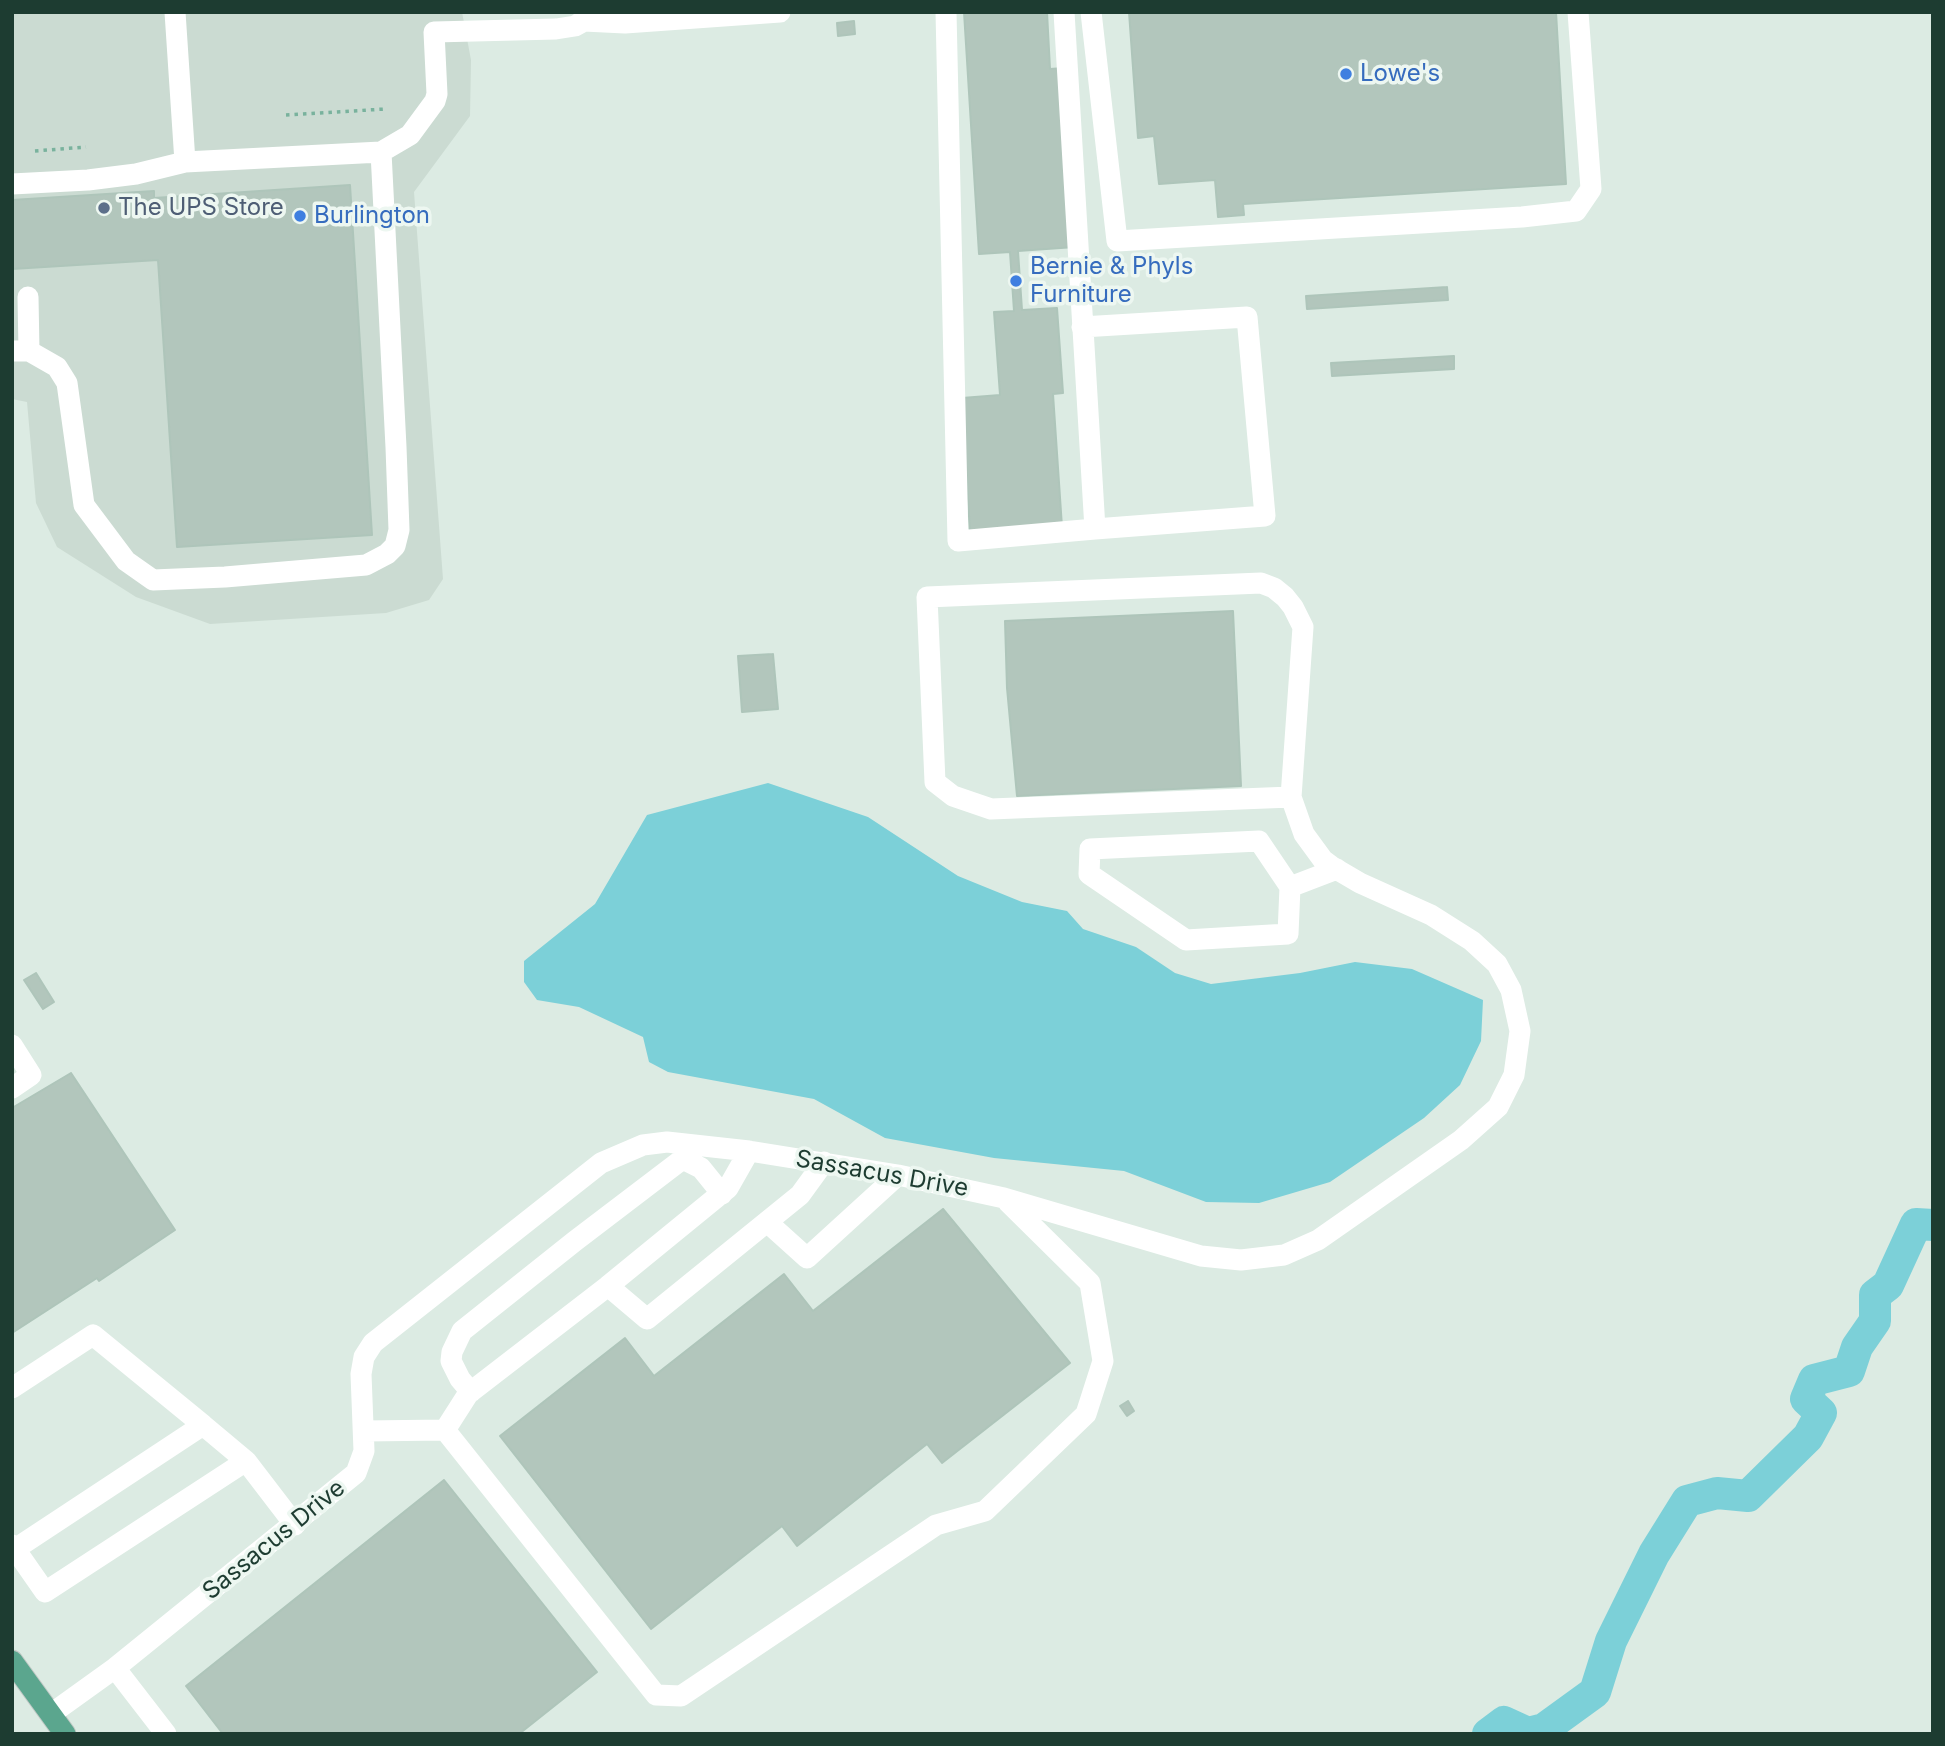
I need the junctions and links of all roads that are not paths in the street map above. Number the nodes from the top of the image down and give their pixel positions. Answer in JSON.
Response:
{"nodes":[{"id":1,"x":175,"y":12,"type":"edge"},
{"id":2,"x":780,"y":12,"type":"edge"},
{"id":3,"x":946,"y":12,"type":"edge"},
{"id":4,"x":1064,"y":12,"type":"edge"},
{"id":5,"x":1091,"y":12,"type":"edge"},
{"id":6,"x":1578,"y":12,"type":"edge"},
{"id":7,"x":584,"y":17,"type":"edge"},
{"id":8,"x":433,"y":22,"type":"edge"},
{"id":9,"x":381,"y":152,"type":"junction"},
{"id":10,"x":185,"y":162,"type":"junction"},
{"id":11,"x":12,"y":184,"type":"edge"},
{"id":12,"x":28,"y":297,"type":"dead end"},
{"id":13,"x":1082,"y":327,"type":"junction"},
{"id":14,"x":21,"y":351,"type":"edge"},
{"id":15,"x":1095,"y":529,"type":"junction"},
{"id":16,"x":1291,"y":797,"type":"junction"},
{"id":17,"x":1337,"y":869,"type":"junction"},
{"id":18,"x":1290,"y":887,"type":"junction"},
{"id":19,"x":12,"y":1045,"type":"edge"},
{"id":20,"x":12,"y":1088,"type":"edge"},
{"id":21,"x":750,"y":1151,"type":"junction"},
{"id":22,"x":824,"y":1162,"type":"junction"},
{"id":23,"x":898,"y":1175,"type":"junction"},
{"id":24,"x":722,"y":1194,"type":"junction"},
{"id":25,"x":1004,"y":1198,"type":"junction"},
{"id":26,"x":767,"y":1222,"type":"junction"},
{"id":27,"x":608,"y":1286,"type":"junction"},
{"id":28,"x":12,"y":1388,"type":"edge"},
{"id":29,"x":471,"y":1392,"type":"junction"},
{"id":30,"x":203,"y":1425,"type":"junction"},
{"id":31,"x":445,"y":1430,"type":"junction"},
{"id":32,"x":365,"y":1431,"type":"junction"},
{"id":33,"x":246,"y":1461,"type":"junction"},
{"id":34,"x":295,"y":1525,"type":"junction"},
{"id":35,"x":14,"y":1547,"type":"edge"},
{"id":36,"x":12,"y":1661,"type":"edge"},
{"id":37,"x":115,"y":1668,"type":"junction"},
{"id":38,"x":51,"y":1714,"type":"junction"},
{"id":39,"x":65,"y":1734,"type":"edge"},
{"id":40,"x":166,"y":1734,"type":"edge"}],
"edges":[{"from":1,"to":10,"type":"street"},
{"from":2,"to":7,"type":"street"},
{"from":3,"to":15,"type":"street"},
{"from":4,"to":13,"type":"street"},
{"from":5,"to":6,"type":"street"},
{"from":7,"to":8,"type":"street"},
{"from":8,"to":9,"type":"street"},
{"from":9,"to":10,"type":"street"},
{"from":9,"to":14,"type":"street"},
{"from":10,"to":11,"type":"street"},
{"from":12,"to":14,"type":"street"},
{"from":13,"to":15,"type":"street"},
{"from":13,"to":15,"type":"street"},
{"from":16,"to":16,"type":"street"},
{"from":16,"to":17,"type":"street","name":"Sassacus Drive"},
{"from":17,"to":18,"type":"street"},
{"from":17,"to":25,"type":"street","name":"Sassacus Drive"},
{"from":18,"to":18,"type":"street"},
{"from":19,"to":20,"type":"street"},
{"from":21,"to":22,"type":"street","name":"Sassacus Drive"},
{"from":21,"to":24,"type":"street"},
{"from":21,"to":32,"type":"street","name":"Sassacus Drive"},
{"from":22,"to":23,"type":"street","name":"Sassacus Drive"},
{"from":22,"to":26,"type":"street"},
{"from":23,"to":25,"type":"street","name":"Sassacus Drive"},
{"from":23,"to":26,"type":"street"},
{"from":24,"to":27,"type":"street"},
{"from":24,"to":29,"type":"street"},
{"from":25,"to":31,"type":"street"},
{"from":26,"to":27,"type":"street"},
{"from":27,"to":29,"type":"street"},
{"from":28,"to":30,"type":"street"},
{"from":29,"to":31,"type":"street"},
{"from":30,"to":33,"type":"street"},
{"from":30,"to":35,"type":"street"},
{"from":31,"to":32,"type":"street"},
{"from":32,"to":34,"type":"street","name":"Sassacus Drive"},
{"from":33,"to":34,"type":"street"},
{"from":33,"to":35,"type":"street"},
{"from":34,"to":37,"type":"street","name":"Sassacus Drive"},
{"from":36,"to":38,"type":"main road"},
{"from":37,"to":38,"type":"street","name":"Sassacus Drive"},
{"from":37,"to":40,"type":"street"},
{"from":38,"to":39,"type":"main road"}]}
